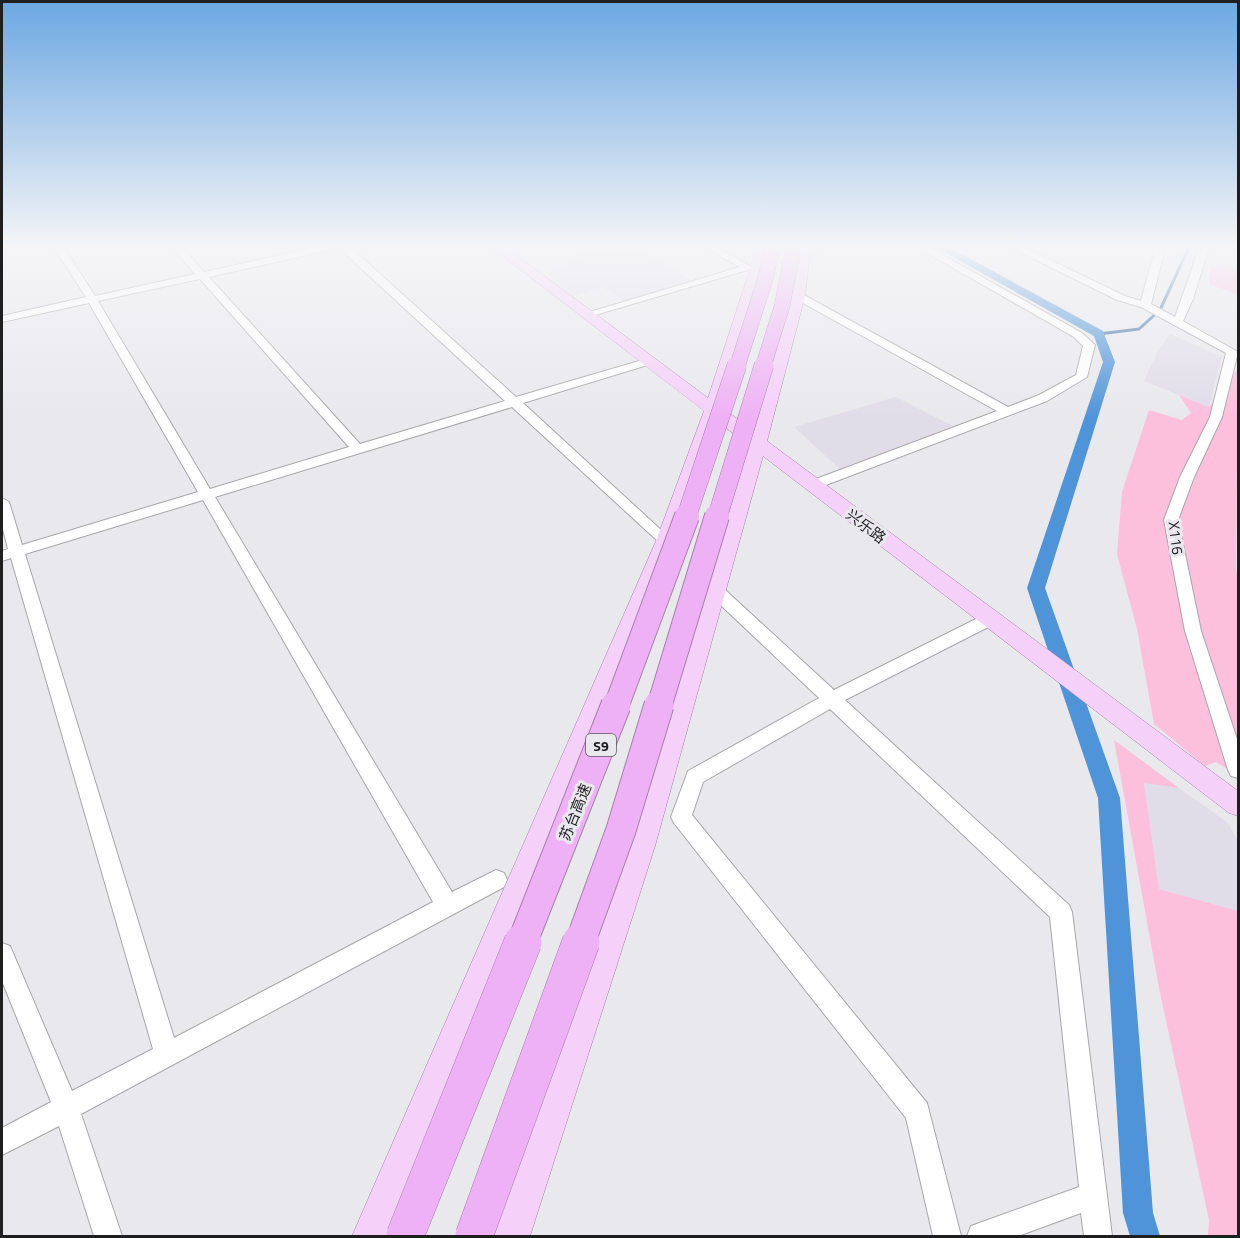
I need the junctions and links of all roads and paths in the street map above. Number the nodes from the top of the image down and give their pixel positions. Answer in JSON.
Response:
{"nodes":[{"id":1,"x":75,"y":303,"type":"edge"},
{"id":2,"x":94,"y":303,"type":"edge"},
{"id":3,"x":228,"y":303,"type":"edge"},
{"id":4,"x":404,"y":303,"type":"edge"},
{"id":5,"x":573,"y":303,"type":"edge"},
{"id":6,"x":627,"y":303,"type":"edge"},
{"id":7,"x":747,"y":303,"type":"edge"},
{"id":8,"x":758,"y":303,"type":"edge"},
{"id":9,"x":783,"y":303,"type":"edge"},
{"id":10,"x":796,"y":303,"type":"edge"},
{"id":11,"x":810,"y":303,"type":"edge"},
{"id":12,"x":1021,"y":303,"type":"edge"},
{"id":13,"x":1134,"y":303,"type":"edge"},
{"id":14,"x":1154,"y":303,"type":"edge"},
{"id":15,"x":1186,"y":303,"type":"edge"},
{"id":16,"x":1153,"y":310,"type":"junction"},
{"id":17,"x":588,"y":314,"type":"junction"},
{"id":18,"x":2,"y":319,"type":"edge"},
{"id":19,"x":1177,"y":323,"type":"junction"},
{"id":20,"x":650,"y":361,"type":"junction"},
{"id":21,"x":513,"y":402,"type":"junction"},
{"id":22,"x":711,"y":408,"type":"junction"},
{"id":23,"x":1008,"y":412,"type":"junction"},
{"id":24,"x":758,"y":443,"type":"junction"},
{"id":25,"x":358,"y":449,"type":"junction"},
{"id":26,"x":813,"y":485,"type":"junction"},
{"id":27,"x":206,"y":495,"type":"junction"},
{"id":28,"x":2,"y":502,"type":"edge"},
{"id":29,"x":666,"y":541,"type":"junction"},
{"id":30,"x":9,"y":554,"type":"edge"},
{"id":31,"x":716,"y":591,"type":"junction"},
{"id":32,"x":990,"y":619,"type":"junction"},
{"id":33,"x":832,"y":699,"type":"junction"},
{"id":34,"x":1239,"y":770,"type":"edge"},
{"id":35,"x":1239,"y":805,"type":"edge"},
{"id":36,"x":496,"y":880,"type":"dead end"},
{"id":37,"x":447,"y":905,"type":"junction"},
{"id":38,"x":2,"y":954,"type":"edge"},
{"id":39,"x":167,"y":1055,"type":"junction"},
{"id":40,"x":66,"y":1108,"type":"junction"},
{"id":41,"x":2,"y":1142,"type":"edge"},
{"id":42,"x":1094,"y":1195,"type":"junction"},
{"id":43,"x":108,"y":1236,"type":"edge"},
{"id":44,"x":370,"y":1236,"type":"edge"},
{"id":45,"x":405,"y":1236,"type":"edge"},
{"id":46,"x":474,"y":1236,"type":"edge"},
{"id":47,"x":512,"y":1236,"type":"edge"},
{"id":48,"x":948,"y":1236,"type":"edge"},
{"id":49,"x":981,"y":1236,"type":"edge"},
{"id":50,"x":1098,"y":1236,"type":"edge"}],
"edges":[{"from":1,"to":18,"type":"street"},
{"from":2,"to":27,"type":"street"},
{"from":3,"to":25,"type":"street"},
{"from":4,"to":21,"type":"street"},
{"from":5,"to":17,"type":"main road","name":"兴乐路"},
{"from":6,"to":17,"type":"street"},
{"from":7,"to":22,"type":"main road"},
{"from":8,"to":45,"type":"highway","name":"苏台高速","number":"S9","bridge":true},
{"from":9,"to":46,"type":"highway","bridge":true},
{"from":10,"to":24,"type":"main road"},
{"from":11,"to":23,"type":"street"},
{"from":12,"to":23,"type":"street"},
{"from":13,"to":16,"type":"street","name":"X116"},
{"from":14,"to":16,"type":"street"},
{"from":15,"to":19,"type":"street"},
{"from":16,"to":19,"type":"street","name":"X116"},
{"from":17,"to":20,"type":"main road","name":"兴乐路"},
{"from":19,"to":34,"type":"street","name":"X116"},
{"from":20,"to":21,"type":"street"},
{"from":20,"to":22,"type":"main road","name":"兴乐路"},
{"from":21,"to":25,"type":"street"},
{"from":21,"to":29,"type":"street"},
{"from":22,"to":24,"type":"main road","name":"兴乐路"},
{"from":22,"to":29,"type":"main road"},
{"from":23,"to":26,"type":"street"},
{"from":24,"to":26,"type":"main road","name":"兴乐路"},
{"from":24,"to":31,"type":"main road"},
{"from":25,"to":27,"type":"street"},
{"from":26,"to":32,"type":"main road","name":"兴乐路"},
{"from":27,"to":30,"type":"street"},
{"from":27,"to":37,"type":"street"},
{"from":28,"to":30,"type":"street"},
{"from":29,"to":44,"type":"main road"},
{"from":30,"to":39,"type":"street"},
{"from":31,"to":33,"type":"street"},
{"from":31,"to":47,"type":"main road"},
{"from":32,"to":33,"type":"street"},
{"from":32,"to":35,"type":"main road","name":"兴乐路"},
{"from":33,"to":42,"type":"street"},
{"from":33,"to":48,"type":"street"},
{"from":36,"to":37,"type":"street"},
{"from":37,"to":39,"type":"street"},
{"from":38,"to":40,"type":"street"},
{"from":39,"to":40,"type":"street"},
{"from":40,"to":41,"type":"street"},
{"from":40,"to":43,"type":"street"},
{"from":42,"to":49,"type":"street"},
{"from":42,"to":50,"type":"street"}]}
